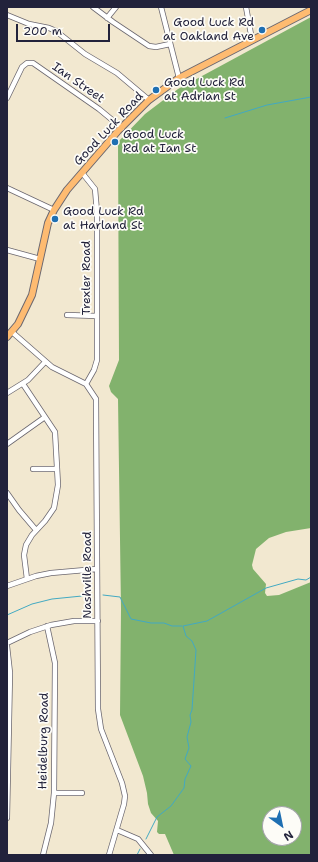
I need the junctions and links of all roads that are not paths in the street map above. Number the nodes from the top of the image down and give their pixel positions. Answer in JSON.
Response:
{"nodes":[{"id":1,"x":92,"y":7,"type":"edge"},
{"id":2,"x":116,"y":7,"type":"edge"},
{"id":3,"x":161,"y":7,"type":"edge"},
{"id":4,"x":246,"y":7,"type":"edge"},
{"id":5,"x":311,"y":10,"type":"edge"},
{"id":6,"x":7,"y":15,"type":"edge"},
{"id":7,"x":107,"y":18,"type":"junction"},
{"id":8,"x":252,"y":40,"type":"junction"},
{"id":9,"x":170,"y":44,"type":"junction"},
{"id":10,"x":179,"y":78,"type":"junction"},
{"id":11,"x":7,"y":98,"type":"edge"},
{"id":12,"x":149,"y":100,"type":"junction"},
{"id":13,"x":122,"y":128,"type":"junction"},
{"id":14,"x":82,"y":174,"type":"junction"},
{"id":15,"x":7,"y":188,"type":"edge"},
{"id":16,"x":54,"y":210,"type":"junction"},
{"id":17,"x":7,"y":250,"type":"edge"},
{"id":18,"x":40,"y":258,"type":"junction"},
{"id":19,"x":67,"y":315,"type":"dead end"},
{"id":20,"x":97,"y":316,"type":"junction"},
{"id":21,"x":9,"y":334,"type":"edge"},
{"id":22,"x":45,"y":362,"type":"junction"},
{"id":23,"x":23,"y":384,"type":"junction"},
{"id":24,"x":86,"y":384,"type":"junction"},
{"id":25,"x":7,"y":393,"type":"edge"},
{"id":26,"x":45,"y":417,"type":"junction"},
{"id":27,"x":7,"y":444,"type":"edge"},
{"id":28,"x":33,"y":469,"type":"dead end"},
{"id":29,"x":57,"y":469,"type":"junction"},
{"id":30,"x":7,"y":493,"type":"edge"},
{"id":31,"x":36,"y":530,"type":"junction"},
{"id":32,"x":97,"y":570,"type":"junction"},
{"id":33,"x":27,"y":579,"type":"junction"},
{"id":34,"x":7,"y":586,"type":"edge"},
{"id":35,"x":98,"y":621,"type":"junction"},
{"id":36,"x":47,"y":626,"type":"junction"},
{"id":37,"x":7,"y":645,"type":"edge"},
{"id":38,"x":54,"y":793,"type":"junction"},
{"id":39,"x":82,"y":793,"type":"dead end"},
{"id":40,"x":7,"y":818,"type":"edge"},
{"id":41,"x":116,"y":830,"type":"junction"},
{"id":42,"x":43,"y":855,"type":"edge"},
{"id":43,"x":109,"y":855,"type":"edge"},
{"id":44,"x":151,"y":855,"type":"edge"}],
"edges":[{"from":1,"to":7,"type":"street"},
{"from":2,"to":7,"type":"street"},
{"from":3,"to":9,"type":"street"},
{"from":4,"to":8,"type":"street"},
{"from":5,"to":8,"type":"main road","name":"Good Luck Road"},
{"from":6,"to":12,"type":"street"},
{"from":7,"to":9,"type":"street"},
{"from":8,"to":10,"type":"main road","name":"Good Luck Road"},
{"from":9,"to":10,"type":"street"},
{"from":10,"to":12,"type":"main road","name":"Good Luck Road"},
{"from":11,"to":13,"type":"street","name":"Ian Street"},
{"from":12,"to":13,"type":"main road","name":"Good Luck Road"},
{"from":13,"to":14,"type":"main road","name":"Good Luck Road"},
{"from":14,"to":16,"type":"main road","name":"Good Luck Road"},
{"from":14,"to":20,"type":"street","name":"Trexler Road"},
{"from":15,"to":16,"type":"street"},
{"from":16,"to":18,"type":"main road","name":"Good Luck Road"},
{"from":17,"to":18,"type":"street"},
{"from":18,"to":21,"type":"main road","name":"Good Luck Road"},
{"from":19,"to":20,"type":"street"},
{"from":20,"to":24,"type":"street","name":"Trexler Road"},
{"from":21,"to":22,"type":"street"},
{"from":22,"to":23,"type":"street"},
{"from":22,"to":24,"type":"street"},
{"from":23,"to":25,"type":"street"},
{"from":23,"to":26,"type":"street"},
{"from":24,"to":32,"type":"street","name":"Nashville Road"},
{"from":26,"to":27,"type":"street"},
{"from":26,"to":29,"type":"street"},
{"from":28,"to":29,"type":"street"},
{"from":29,"to":31,"type":"street"},
{"from":30,"to":31,"type":"street"},
{"from":31,"to":33,"type":"street"},
{"from":32,"to":33,"type":"street"},
{"from":32,"to":35,"type":"street","name":"Nashville Road"},
{"from":33,"to":34,"type":"street"},
{"from":35,"to":36,"type":"street"},
{"from":35,"to":41,"type":"street","name":"Nashville Road"},
{"from":36,"to":37,"type":"street"},
{"from":36,"to":38,"type":"street","name":"Heidelburg Road"},
{"from":37,"to":40,"type":"street"},
{"from":38,"to":39,"type":"street"},
{"from":38,"to":42,"type":"street","name":"Heidelburg Road"},
{"from":41,"to":43,"type":"street","name":"Nashville Road"},
{"from":41,"to":44,"type":"street"}]}
